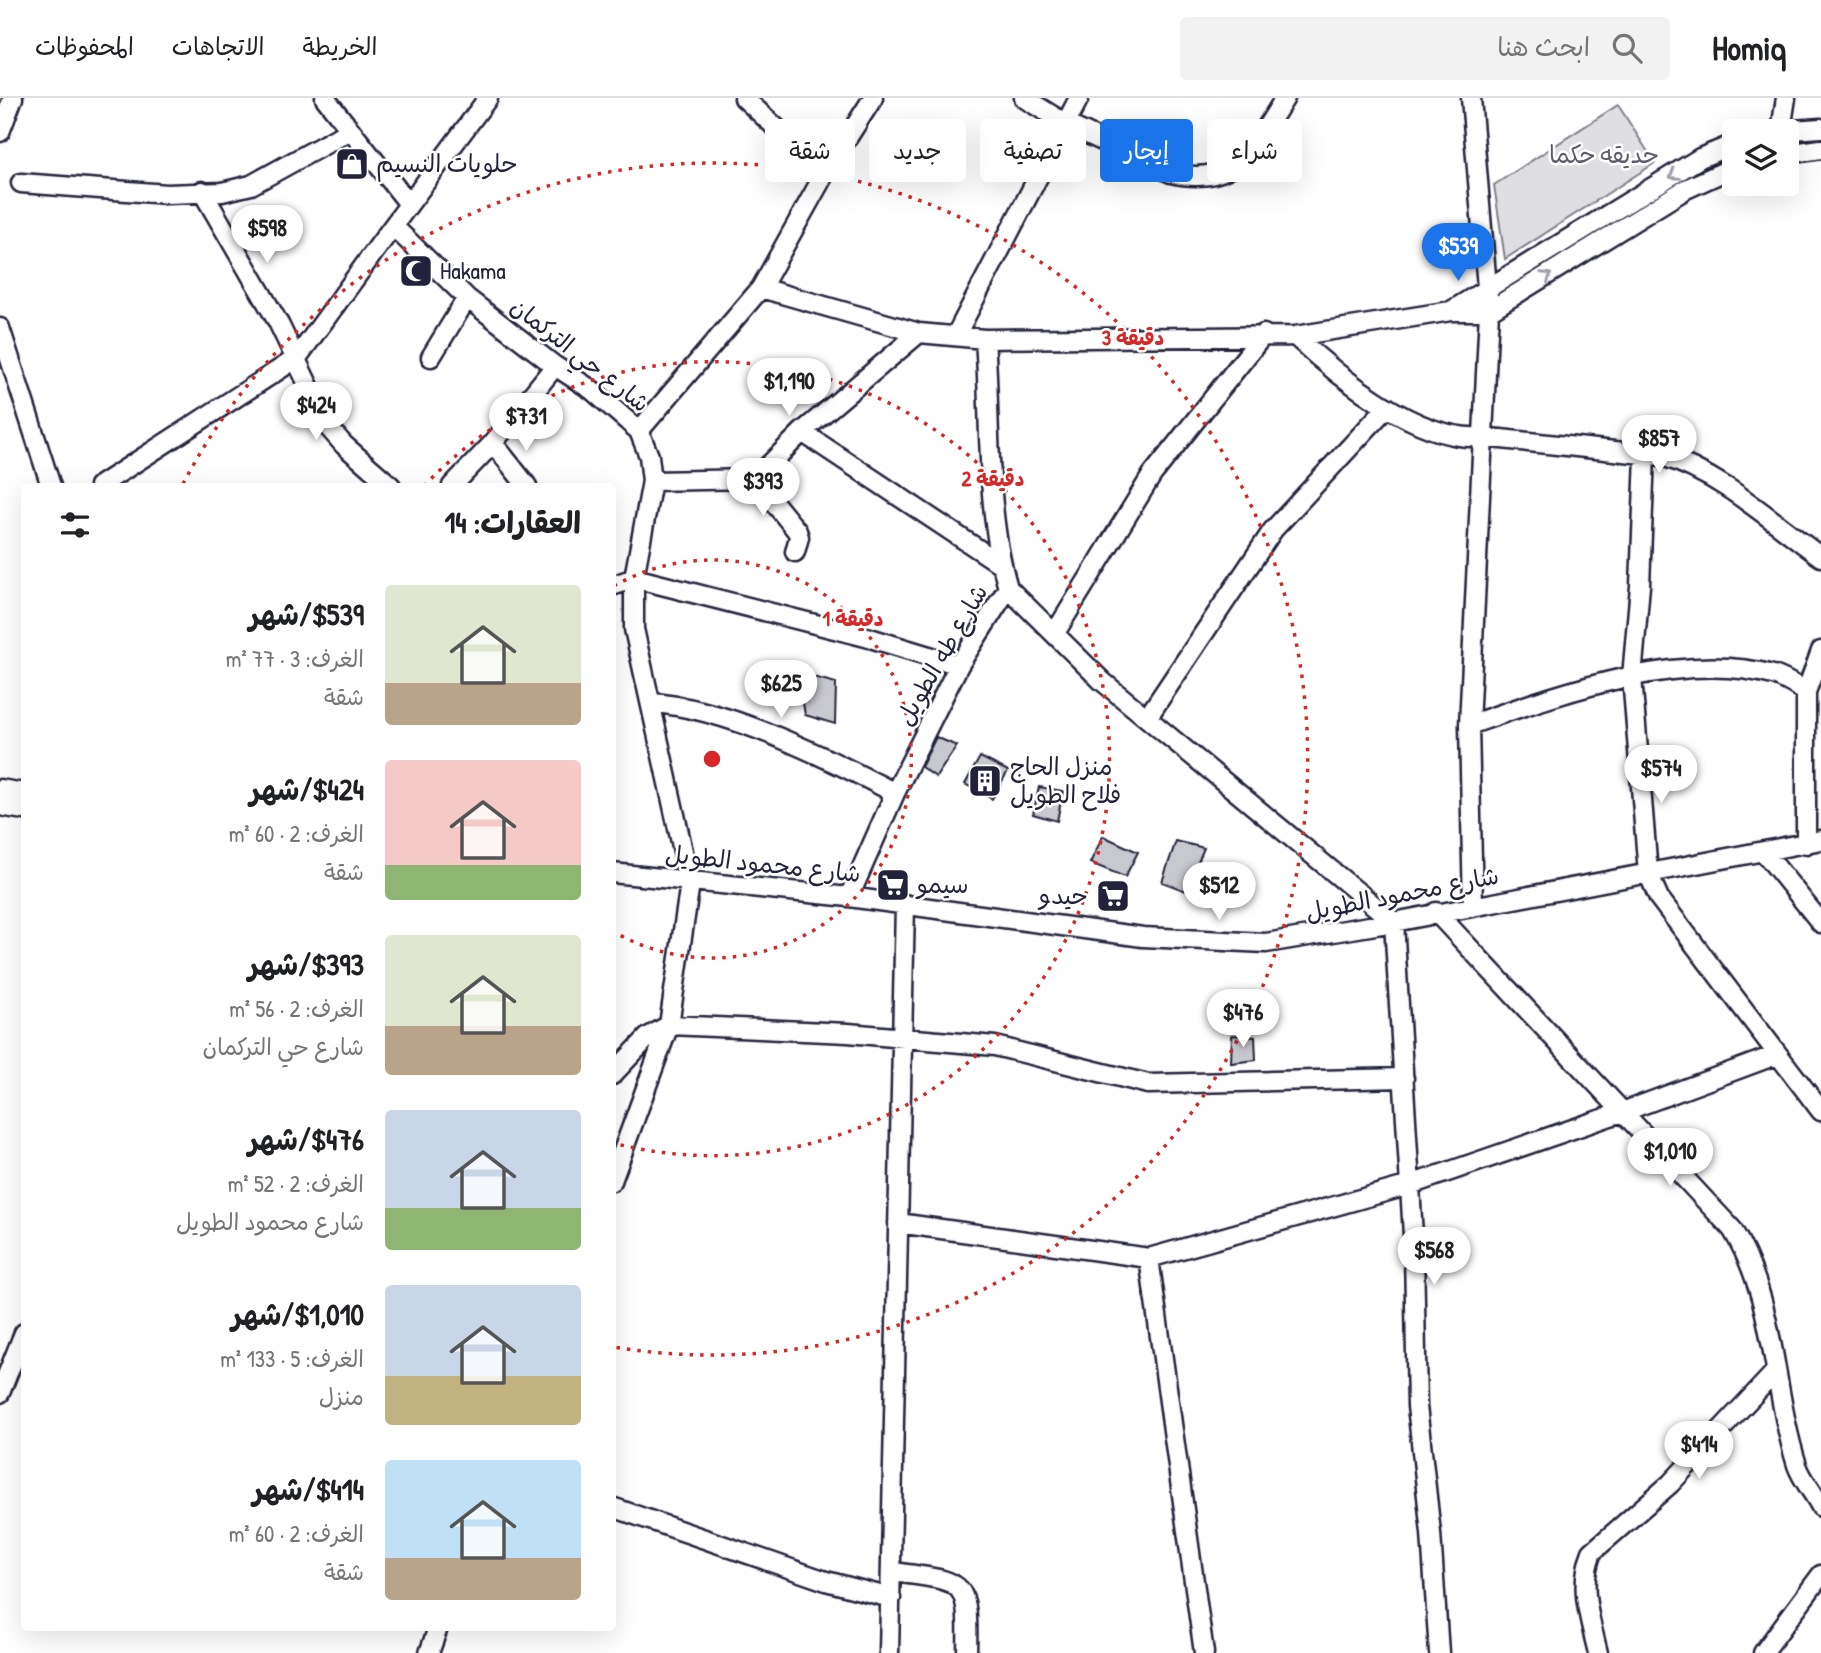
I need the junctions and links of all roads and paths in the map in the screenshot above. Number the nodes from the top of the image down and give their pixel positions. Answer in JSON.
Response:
{"nodes":[{"id":1,"x":13,"y":98,"type":"edge"},
{"id":2,"x":348,"y":98,"type":"edge"},
{"id":3,"x":488,"y":98,"type":"edge"},
{"id":4,"x":744,"y":98,"type":"edge"},
{"id":5,"x":873,"y":98,"type":"edge"},
{"id":6,"x":1024,"y":98,"type":"edge"},
{"id":7,"x":1079,"y":98,"type":"edge"},
{"id":8,"x":1285,"y":98,"type":"edge"},
{"id":9,"x":1471,"y":98,"type":"edge"},
{"id":10,"x":1786,"y":98,"type":"edge"},
{"id":11,"x":330,"y":105,"type":"edge"},
{"id":12,"x":767,"y":119,"type":"edge"},
{"id":13,"x":1058,"y":119,"type":"edge"},
{"id":14,"x":1068,"y":119,"type":"edge"},
{"id":15,"x":1782,"y":119,"type":"edge"},
{"id":16,"x":855,"y":126,"type":"edge"},
{"id":17,"x":1819,"y":128,"type":"edge"},
{"id":18,"x":1799,"y":130,"type":"edge"},
{"id":19,"x":349,"y":131,"type":"junction"},
{"id":20,"x":0,"y":132,"type":"edge"},
{"id":21,"x":1086,"y":133,"type":"edge"},
{"id":22,"x":1722,"y":149,"type":"edge"},
{"id":23,"x":1819,"y":149,"type":"edge"},
{"id":24,"x":1799,"y":152,"type":"edge"},
{"id":25,"x":1722,"y":172,"type":"edge"},
{"id":26,"x":820,"y":182,"type":"edge"},
{"id":27,"x":1036,"y":182,"type":"edge"},
{"id":28,"x":21,"y":183,"type":"dead end"},
{"id":29,"x":202,"y":191,"type":"junction"},
{"id":30,"x":409,"y":204,"type":"junction"},
{"id":31,"x":393,"y":226,"type":"junction"},
{"id":32,"x":761,"y":288,"type":"junction"},
{"id":33,"x":1486,"y":288,"type":"junction"},
{"id":34,"x":467,"y":298,"type":"junction"},
{"id":35,"x":1451,"y":311,"type":"junction"},
{"id":36,"x":1489,"y":311,"type":"junction"},
{"id":37,"x":0,"y":328,"type":"edge"},
{"id":38,"x":919,"y":333,"type":"junction"},
{"id":39,"x":1264,"y":334,"type":"junction"},
{"id":40,"x":956,"y":335,"type":"junction"},
{"id":41,"x":1295,"y":336,"type":"junction"},
{"id":42,"x":985,"y":339,"type":"junction"},
{"id":43,"x":431,"y":357,"type":"dead end"},
{"id":44,"x":297,"y":358,"type":"junction"},
{"id":45,"x":555,"y":366,"type":"junction"},
{"id":46,"x":1387,"y":407,"type":"junction"},
{"id":47,"x":639,"y":431,"type":"junction"},
{"id":48,"x":802,"y":432,"type":"junction"},
{"id":49,"x":1482,"y":437,"type":"junction"},
{"id":50,"x":493,"y":443,"type":"junction"},
{"id":51,"x":1645,"y":454,"type":"junction"},
{"id":52,"x":755,"y":480,"type":"junction"},
{"id":53,"x":652,"y":481,"type":"junction"},
{"id":54,"x":50,"y":483,"type":"edge"},
{"id":55,"x":104,"y":483,"type":"edge"},
{"id":56,"x":387,"y":483,"type":"edge"},
{"id":57,"x":455,"y":483,"type":"edge"},
{"id":58,"x":525,"y":483,"type":"edge"},
{"id":59,"x":795,"y":552,"type":"dead end"},
{"id":60,"x":1821,"y":557,"type":"edge"},
{"id":61,"x":1002,"y":565,"type":"junction"},
{"id":62,"x":634,"y":578,"type":"junction"},
{"id":63,"x":616,"y":585,"type":"edge"},
{"id":64,"x":1009,"y":588,"type":"junction"},
{"id":65,"x":1055,"y":633,"type":"junction"},
{"id":66,"x":1821,"y":651,"type":"edge"},
{"id":67,"x":959,"y":665,"type":"junction"},
{"id":68,"x":1632,"y":677,"type":"junction"},
{"id":69,"x":1806,"y":692,"type":"junction"},
{"id":70,"x":651,"y":703,"type":"junction"},
{"id":71,"x":1147,"y":718,"type":"junction"},
{"id":72,"x":1469,"y":725,"type":"junction"},
{"id":73,"x":0,"y":789,"type":"edge"},
{"id":74,"x":21,"y":792,"type":"edge"},
{"id":75,"x":895,"y":793,"type":"junction"},
{"id":76,"x":0,"y":806,"type":"edge"},
{"id":77,"x":21,"y":810,"type":"edge"},
{"id":78,"x":1813,"y":842,"type":"edge"},
{"id":79,"x":1764,"y":852,"type":"junction"},
{"id":80,"x":1648,"y":873,"type":"junction"},
{"id":81,"x":616,"y":874,"type":"edge"},
{"id":82,"x":690,"y":883,"type":"junction"},
{"id":83,"x":849,"y":897,"type":"junction"},
{"id":84,"x":905,"y":904,"type":"junction"},
{"id":85,"x":1473,"y":907,"type":"junction"},
{"id":86,"x":1436,"y":912,"type":"junction"},
{"id":87,"x":1394,"y":922,"type":"junction"},
{"id":88,"x":1821,"y":923,"type":"edge"},
{"id":89,"x":669,"y":1025,"type":"junction"},
{"id":90,"x":902,"y":1037,"type":"junction"},
{"id":91,"x":1776,"y":1055,"type":"junction"},
{"id":92,"x":616,"y":1071,"type":"edge"},
{"id":93,"x":1404,"y":1078,"type":"junction"},
{"id":94,"x":1625,"y":1111,"type":"junction"},
{"id":95,"x":1821,"y":1111,"type":"edge"},
{"id":96,"x":616,"y":1170,"type":"edge"},
{"id":97,"x":1410,"y":1185,"type":"junction"},
{"id":98,"x":898,"y":1223,"type":"junction"},
{"id":99,"x":1149,"y":1258,"type":"junction"},
{"id":100,"x":21,"y":1340,"type":"edge"},
{"id":101,"x":1776,"y":1371,"type":"junction"},
{"id":102,"x":0,"y":1393,"type":"edge"},
{"id":103,"x":1821,"y":1505,"type":"edge"},
{"id":104,"x":616,"y":1508,"type":"edge"},
{"id":105,"x":893,"y":1572,"type":"junction"},
{"id":106,"x":1821,"y":1575,"type":"edge"},
{"id":107,"x":891,"y":1598,"type":"junction"},
{"id":108,"x":437,"y":1631,"type":"edge"},
{"id":109,"x":429,"y":1653,"type":"edge"},
{"id":110,"x":890,"y":1653,"type":"edge"},
{"id":111,"x":967,"y":1653,"type":"edge"},
{"id":112,"x":1203,"y":1653,"type":"edge"},
{"id":113,"x":1439,"y":1653,"type":"edge"},
{"id":114,"x":1598,"y":1653,"type":"edge"},
{"id":115,"x":1763,"y":1653,"type":"edge"}],
"edges":[{"from":1,"to":20,"type":"street"},
{"from":2,"to":11,"type":"street"},
{"from":3,"to":30,"type":"street"},
{"from":4,"to":12,"type":"street"},
{"from":5,"to":16,"type":"street"},
{"from":6,"to":13,"type":"street"},
{"from":7,"to":14,"type":"street"},
{"from":8,"to":21,"type":"street"},
{"from":9,"to":33,"type":"street"},
{"from":10,"to":15,"type":"street"},
{"from":11,"to":19,"type":"street"},
{"from":17,"to":18,"type":"street"},
{"from":17,"to":23,"type":"street"},
{"from":19,"to":29,"type":"street"},
{"from":19,"to":30,"type":"street"},
{"from":22,"to":33,"type":"street","one_way":true},
{"from":23,"to":24,"type":"street"},
{"from":36,"to":25,"type":"street","one_way":true},
{"from":26,"to":32,"type":"street"},
{"from":27,"to":40,"type":"street"},
{"from":28,"to":29,"type":"street"},
{"from":29,"to":44,"type":"street"},
{"from":30,"to":31,"type":"street"},
{"from":31,"to":34,"type":"street","name":"شارع حي التركمان"},
{"from":31,"to":44,"type":"street"},
{"from":32,"to":38,"type":"street"},
{"from":32,"to":47,"type":"street"},
{"from":33,"to":35,"type":"street"},
{"from":33,"to":36,"type":"street"},
{"from":34,"to":43,"type":"street"},
{"from":34,"to":45,"type":"street","name":"شارع حي التركمان"},
{"from":35,"to":36,"type":"street"},
{"from":35,"to":41,"type":"street"},
{"from":36,"to":49,"type":"street"},
{"from":37,"to":54,"type":"street"},
{"from":38,"to":40,"type":"street"},
{"from":38,"to":48,"type":"street"},
{"from":39,"to":41,"type":"street"},
{"from":39,"to":42,"type":"street"},
{"from":39,"to":65,"type":"street"},
{"from":40,"to":42,"type":"street"},
{"from":41,"to":46,"type":"street"},
{"from":42,"to":61,"type":"street","name":"شارع طه الطويل"},
{"from":44,"to":55,"type":"street"},
{"from":44,"to":56,"type":"street"},
{"from":45,"to":47,"type":"street","name":"شارع حي التركمان"},
{"from":45,"to":50,"type":"street"},
{"from":46,"to":49,"type":"street"},
{"from":46,"to":71,"type":"street"},
{"from":47,"to":53,"type":"street","name":"شارع حي التركمان"},
{"from":48,"to":52,"type":"street"},
{"from":48,"to":61,"type":"street"},
{"from":49,"to":51,"type":"street"},
{"from":49,"to":72,"type":"street"},
{"from":50,"to":57,"type":"street"},
{"from":50,"to":58,"type":"street"},
{"from":51,"to":60,"type":"street"},
{"from":51,"to":68,"type":"street"},
{"from":52,"to":53,"type":"street"},
{"from":52,"to":59,"type":"street"},
{"from":53,"to":62,"type":"street","name":"شارع حي التركمان"},
{"from":61,"to":64,"type":"street","name":"شارع طه الطويل"},
{"from":62,"to":63,"type":"street"},
{"from":62,"to":67,"type":"street"},
{"from":62,"to":70,"type":"street","name":"شارع حي التركمان"},
{"from":64,"to":65,"type":"street"},
{"from":64,"to":67,"type":"street","name":"شارع طه الطويل"},
{"from":65,"to":71,"type":"street"},
{"from":66,"to":69,"type":"street"},
{"from":67,"to":75,"type":"street","name":"شارع طه الطويل"},
{"from":68,"to":69,"type":"street"},
{"from":68,"to":72,"type":"street"},
{"from":68,"to":80,"type":"street"},
{"from":69,"to":78,"type":"street"},
{"from":70,"to":75,"type":"street"},
{"from":70,"to":82,"type":"street","name":"شارع حي التركمان"},
{"from":71,"to":87,"type":"street"},
{"from":72,"to":85,"type":"street"},
{"from":73,"to":74,"type":"street"},
{"from":75,"to":83,"type":"street","name":"شارع طه الطويل"},
{"from":76,"to":77,"type":"street"},
{"from":78,"to":79,"type":"street","name":"شارع محمود الطويل"},
{"from":79,"to":80,"type":"street","name":"شارع محمود الطويل"},
{"from":79,"to":88,"type":"street"},
{"from":80,"to":85,"type":"street","name":"شارع محمود الطويل"},
{"from":80,"to":91,"type":"street"},
{"from":81,"to":82,"type":"street","name":"شارع محمود الطويل"},
{"from":82,"to":83,"type":"street","name":"شارع محمود الطويل"},
{"from":82,"to":89,"type":"street"},
{"from":83,"to":84,"type":"street","name":"شارع محمود الطويل"},
{"from":84,"to":87,"type":"street","name":"شارع محمود الطويل"},
{"from":84,"to":90,"type":"street"},
{"from":85,"to":86,"type":"street","name":"شارع محمود الطويل"},
{"from":86,"to":87,"type":"street","name":"شارع محمود الطويل"},
{"from":86,"to":94,"type":"street"},
{"from":87,"to":93,"type":"street"},
{"from":89,"to":90,"type":"street"},
{"from":89,"to":92,"type":"street"},
{"from":89,"to":96,"type":"street"},
{"from":90,"to":93,"type":"street"},
{"from":90,"to":98,"type":"street"},
{"from":91,"to":94,"type":"street"},
{"from":91,"to":95,"type":"street"},
{"from":93,"to":97,"type":"street"},
{"from":94,"to":97,"type":"street"},
{"from":94,"to":101,"type":"street"},
{"from":97,"to":99,"type":"street"},
{"from":97,"to":113,"type":"street"},
{"from":98,"to":99,"type":"street"},
{"from":98,"to":105,"type":"street"},
{"from":99,"to":112,"type":"street"},
{"from":100,"to":102,"type":"street"},
{"from":101,"to":103,"type":"street"},
{"from":101,"to":114,"type":"street"},
{"from":104,"to":107,"type":"street"},
{"from":105,"to":107,"type":"street"},
{"from":105,"to":111,"type":"street"},
{"from":106,"to":115,"type":"street"},
{"from":107,"to":110,"type":"street"},
{"from":108,"to":109,"type":"street"}]}
